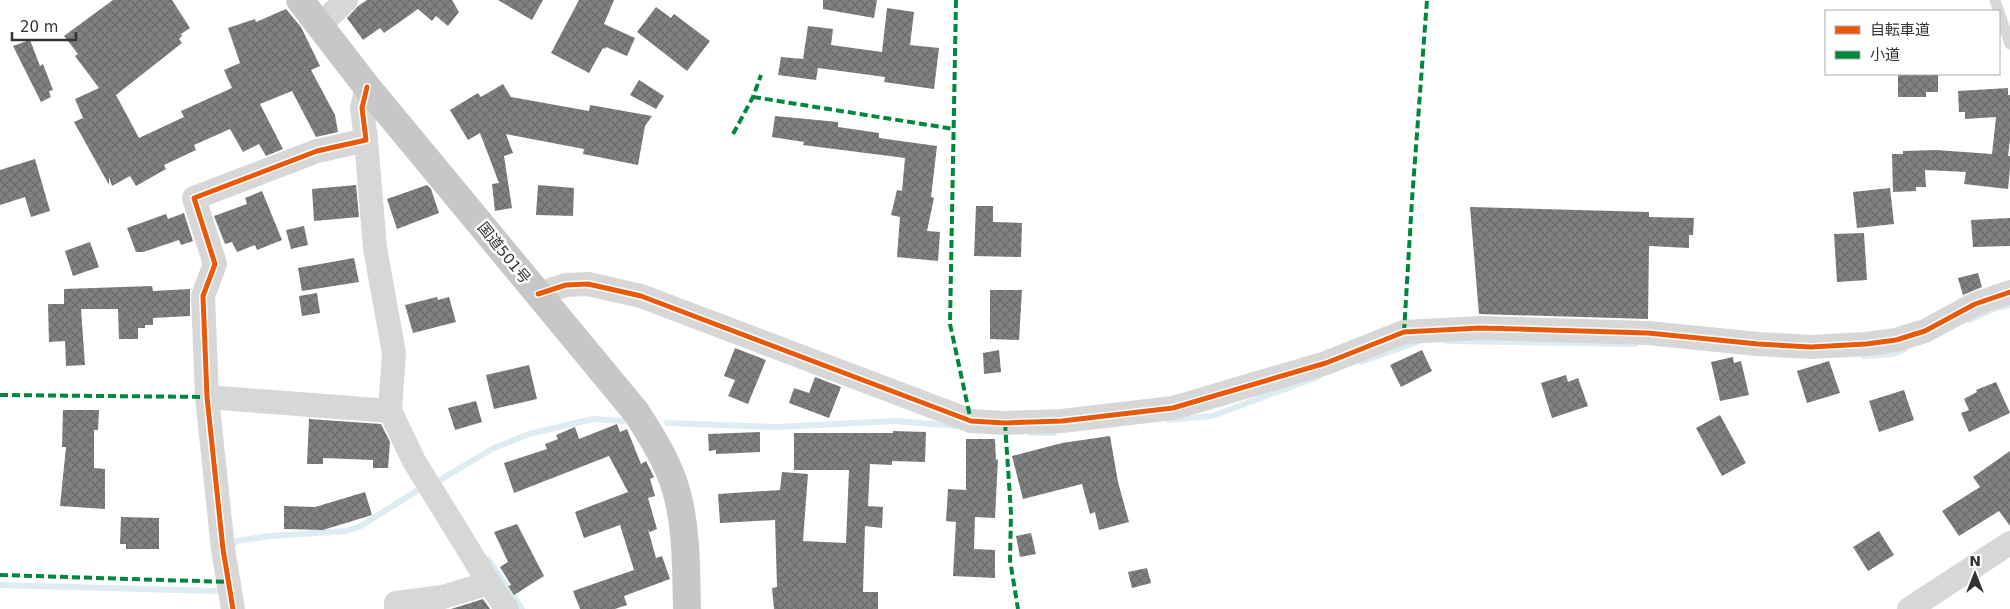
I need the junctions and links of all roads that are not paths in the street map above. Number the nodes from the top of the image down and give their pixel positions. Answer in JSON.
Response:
{"nodes":[{"id":1,"x":300,"y":0,"type":"edge"},
{"id":2,"x":346,"y":0,"type":"edge"},
{"id":3,"x":2000,"y":15,"type":"edge"},
{"id":4,"x":320,"y":25,"type":"junction"},
{"id":5,"x":2010,"y":44,"type":"edge"},
{"id":6,"x":367,"y":87,"type":"junction"},
{"id":7,"x":366,"y":140,"type":"junction"},
{"id":8,"x":2010,"y":292,"type":"edge"},
{"id":9,"x":538,"y":294,"type":"junction"},
{"id":10,"x":207,"y":397,"type":"junction"},
{"id":11,"x":390,"y":411,"type":"junction"},
{"id":12,"x":2010,"y":543,"type":"edge"},
{"id":13,"x":489,"y":583,"type":"junction"},
{"id":14,"x":232,"y":609,"type":"edge"},
{"id":15,"x":396,"y":609,"type":"edge"},
{"id":16,"x":507,"y":609,"type":"edge"},
{"id":17,"x":687,"y":609,"type":"edge"},
{"id":18,"x":1909,"y":609,"type":"edge"}],
"edges":[{"from":1,"to":4,"type":"highway","name":"国道501号"},
{"from":2,"to":4,"type":"street"},
{"from":3,"to":5,"type":"lane"},
{"from":4,"to":6,"type":"highway","name":"国道501号"},
{"from":6,"to":7,"type":"street"},
{"from":6,"to":9,"type":"highway","name":"国道501号"},
{"from":7,"to":10,"type":"street"},
{"from":7,"to":11,"type":"street"},
{"from":8,"to":9,"type":"street"},
{"from":9,"to":17,"type":"highway","name":"国道501号"},
{"from":10,"to":11,"type":"street"},
{"from":10,"to":14,"type":"street"},
{"from":11,"to":13,"type":"street"},
{"from":12,"to":18,"type":"street"},
{"from":13,"to":15,"type":"street"},
{"from":13,"to":16,"type":"street"}]}
